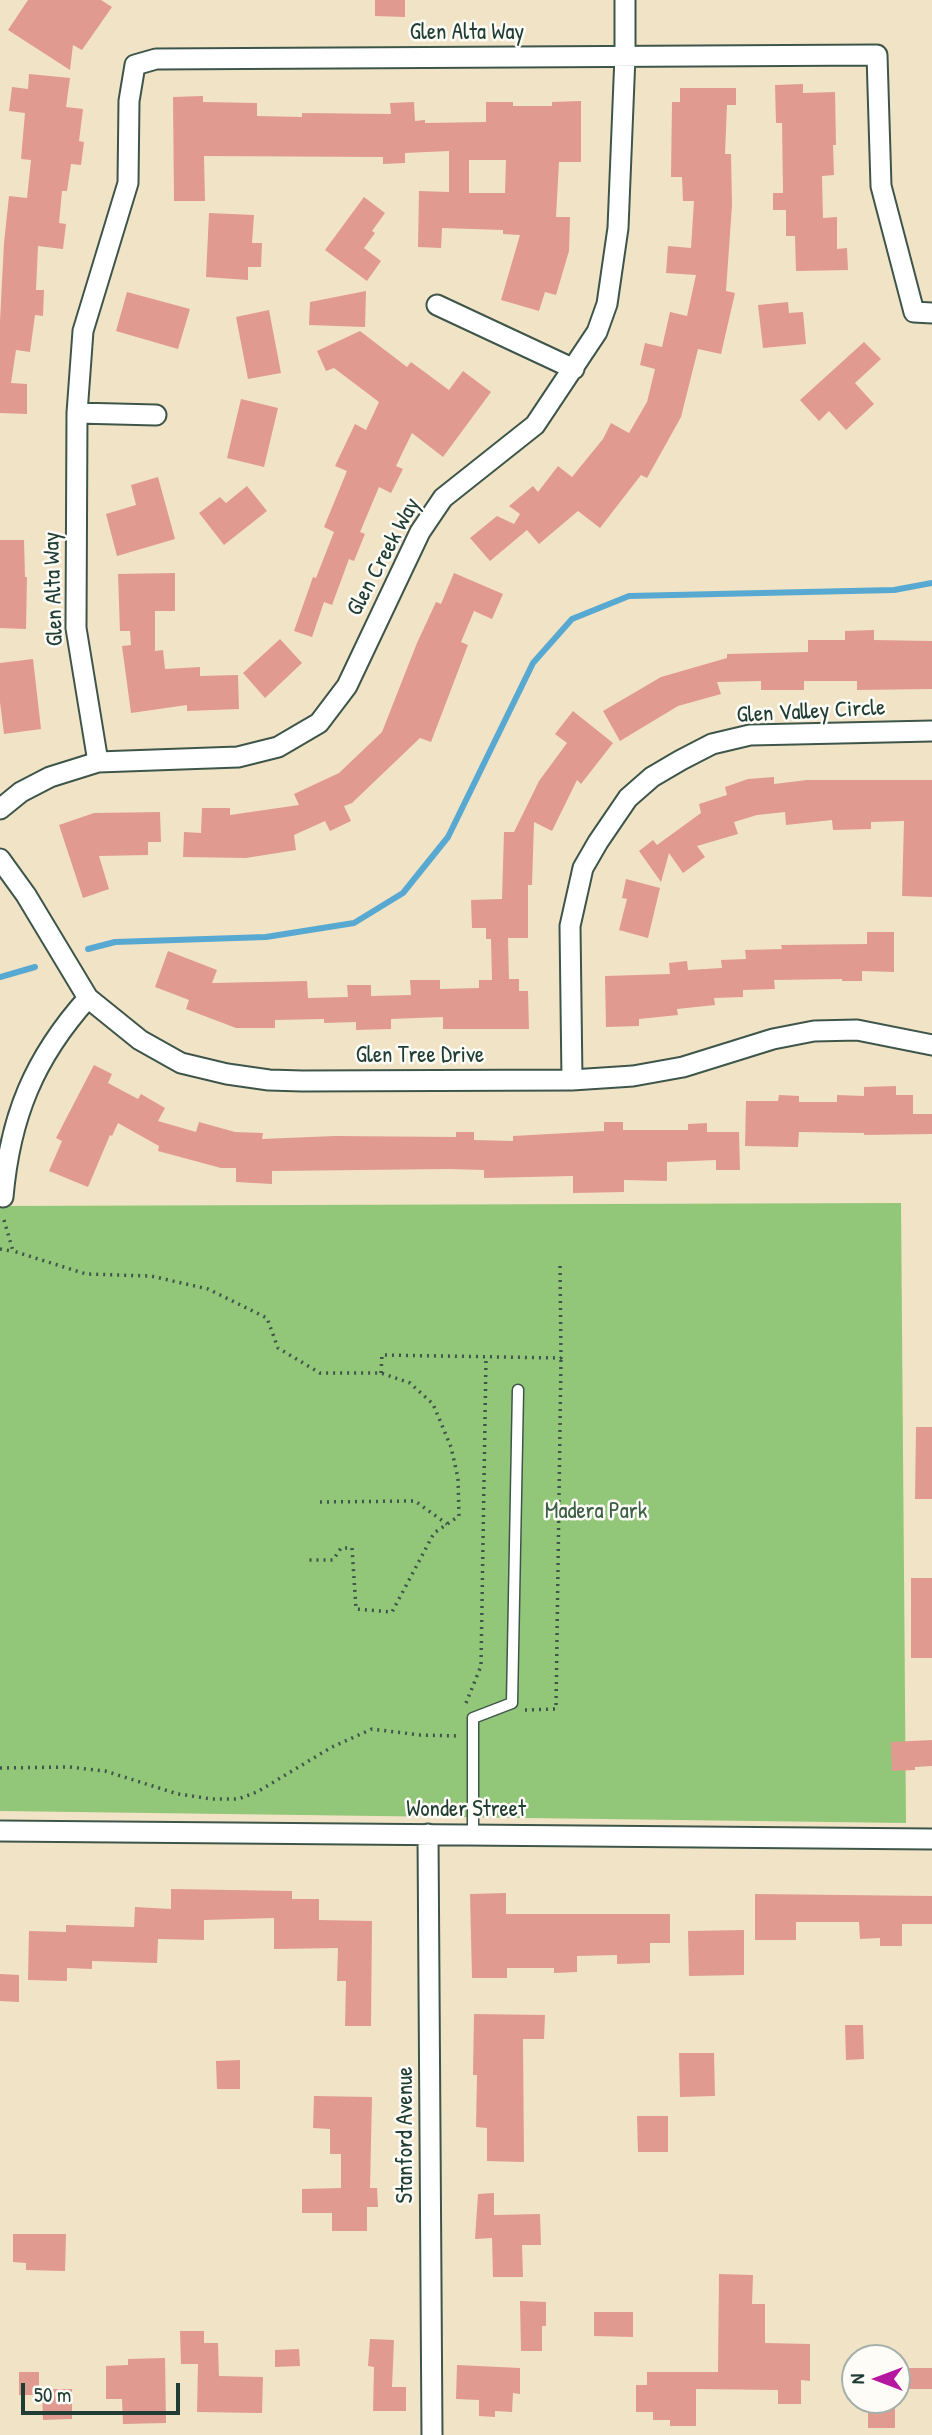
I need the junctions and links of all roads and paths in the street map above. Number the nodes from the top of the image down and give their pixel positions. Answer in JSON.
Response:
{"nodes":[{"id":1,"x":625,"y":0,"type":"edge"},
{"id":2,"x":625,"y":56,"type":"junction"},
{"id":3,"x":437,"y":305,"type":"dead end"},
{"id":4,"x":932,"y":313,"type":"edge"},
{"id":5,"x":573,"y":369,"type":"junction"},
{"id":6,"x":77,"y":413,"type":"junction"},
{"id":7,"x":156,"y":415,"type":"dead end"},
{"id":8,"x":932,"y":731,"type":"edge"},
{"id":9,"x":98,"y":762,"type":"junction"},
{"id":10,"x":0,"y":809,"type":"edge"},
{"id":11,"x":0,"y":859,"type":"edge"},
{"id":12,"x":88,"y":998,"type":"junction"},
{"id":13,"x":932,"y":1045,"type":"edge"},
{"id":14,"x":572,"y":1080,"type":"junction"},
{"id":15,"x":3,"y":1197,"type":"dead end"},
{"id":16,"x":4,"y":1220,"type":"dead end"},
{"id":17,"x":0,"y":1249,"type":"edge"},
{"id":18,"x":13,"y":1251,"type":"junction"},
{"id":19,"x":560,"y":1264,"type":"dead end"},
{"id":20,"x":486,"y":1358,"type":"junction"},
{"id":21,"x":561,"y":1358,"type":"junction"},
{"id":22,"x":381,"y":1373,"type":"junction"},
{"id":23,"x":519,"y":1390,"type":"dead end"},
{"id":24,"x":320,"y":1502,"type":"dead end"},
{"id":25,"x":447,"y":1524,"type":"junction"},
{"id":26,"x":306,"y":1560,"type":"dead end"},
{"id":27,"x":465,"y":1706,"type":"dead end"},
{"id":28,"x":525,"y":1710,"type":"dead end"},
{"id":29,"x":463,"y":1726,"type":"dead end"},
{"id":30,"x":0,"y":1768,"type":"edge"},
{"id":31,"x":0,"y":1831,"type":"edge"},
{"id":32,"x":428,"y":1834,"type":"junction"},
{"id":33,"x":472,"y":1835,"type":"junction"},
{"id":34,"x":932,"y":1839,"type":"edge"},
{"id":35,"x":432,"y":2435,"type":"edge"}],
"edges":[{"from":1,"to":2,"type":"street","name":"Glen Creek Way"},
{"from":2,"to":4,"type":"street","name":"Glen Alta Way"},
{"from":2,"to":5,"type":"street","name":"Glen Creek Way"},
{"from":2,"to":6,"type":"street","name":"Glen Alta Way"},
{"from":3,"to":5,"type":"street"},
{"from":5,"to":9,"type":"street","name":"Glen Creek Way"},
{"from":6,"to":7,"type":"street"},
{"from":6,"to":9,"type":"street","name":"Glen Alta Way"},
{"from":8,"to":14,"type":"street","name":"Glen Valley Circle"},
{"from":9,"to":10,"type":"street","name":"Glen Creek Way"},
{"from":11,"to":12,"type":"street","name":"Glen Tree Drive"},
{"from":12,"to":14,"type":"street","name":"Glen Tree Drive"},
{"from":12,"to":15,"type":"street"},
{"from":13,"to":14,"type":"street","name":"Glen Tree Drive"},
{"from":16,"to":18,"type":"path"},
{"from":17,"to":18,"type":"path"},
{"from":18,"to":22,"type":"path"},
{"from":19,"to":21,"type":"path"},
{"from":20,"to":21,"type":"path"},
{"from":20,"to":22,"type":"path"},
{"from":20,"to":27,"type":"path"},
{"from":21,"to":28,"type":"path"},
{"from":22,"to":25,"type":"path"},
{"from":23,"to":33,"type":"lane"},
{"from":24,"to":25,"type":"path"},
{"from":25,"to":26,"type":"path"},
{"from":29,"to":30,"type":"path"},
{"from":31,"to":32,"type":"street","name":"Wonder Street"},
{"from":32,"to":33,"type":"street","name":"Wonder Street"},
{"from":32,"to":35,"type":"street","name":"Stanford Avenue"},
{"from":33,"to":34,"type":"street","name":"Wonder Street"}]}
